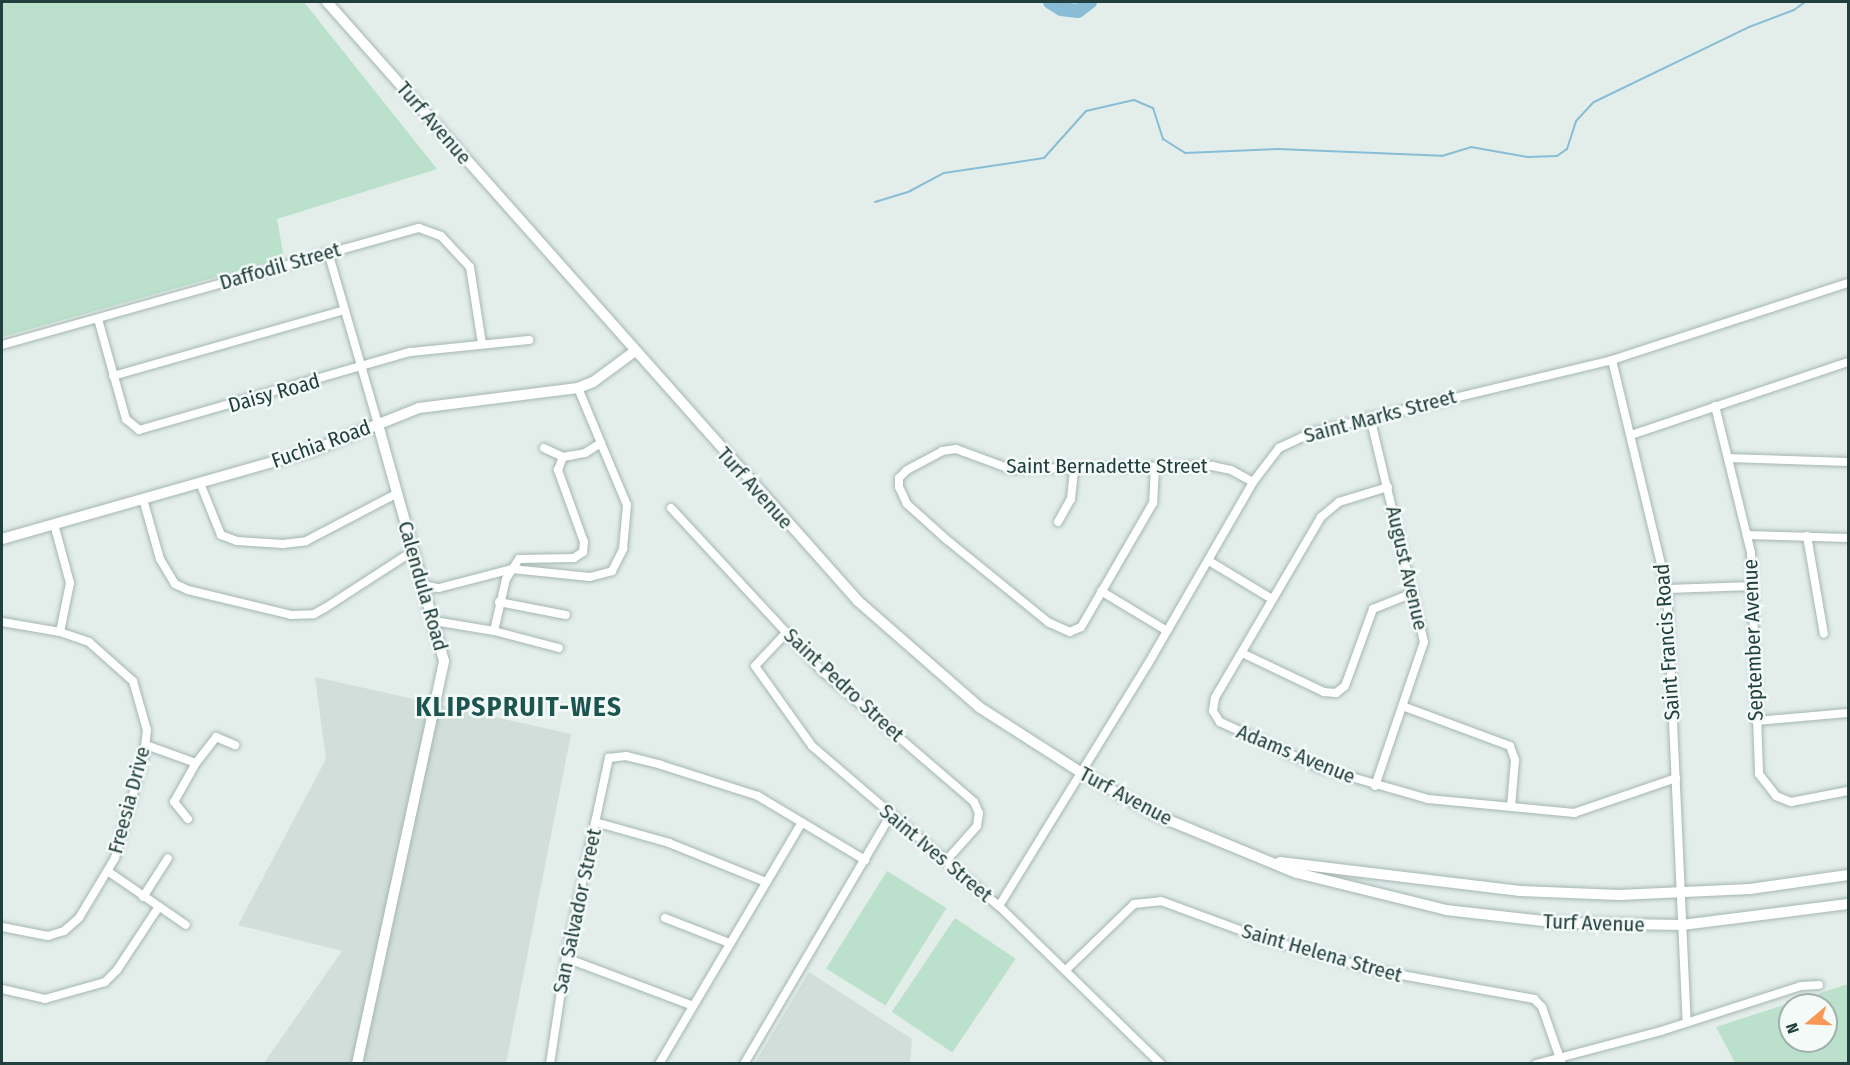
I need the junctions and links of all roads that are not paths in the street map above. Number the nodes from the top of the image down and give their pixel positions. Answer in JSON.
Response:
{"nodes":[{"id":1,"x":327,"y":2,"type":"edge"},
{"id":2,"x":328,"y":252,"type":"junction"},
{"id":3,"x":1848,"y":283,"type":"edge"},
{"id":4,"x":344,"y":310,"type":"junction"},
{"id":5,"x":98,"y":319,"type":"junction"},
{"id":6,"x":529,"y":340,"type":"dead end"},
{"id":7,"x":482,"y":344,"type":"junction"},
{"id":8,"x":2,"y":345,"type":"edge"},
{"id":9,"x":635,"y":351,"type":"junction"},
{"id":10,"x":1612,"y":360,"type":"junction"},
{"id":11,"x":1848,"y":362,"type":"edge"},
{"id":12,"x":361,"y":369,"type":"junction"},
{"id":13,"x":113,"y":376,"type":"junction"},
{"id":14,"x":578,"y":388,"type":"junction"},
{"id":15,"x":1715,"y":406,"type":"junction"},
{"id":16,"x":1370,"y":417,"type":"junction"},
{"id":17,"x":378,"y":424,"type":"junction"},
{"id":18,"x":1631,"y":435,"type":"junction"},
{"id":19,"x":601,"y":443,"type":"junction"},
{"id":20,"x":544,"y":447,"type":"dead end"},
{"id":21,"x":563,"y":457,"type":"junction"},
{"id":22,"x":1728,"y":458,"type":"junction"},
{"id":23,"x":1848,"y":462,"type":"edge"},
{"id":24,"x":1155,"y":467,"type":"junction"},
{"id":25,"x":1074,"y":468,"type":"junction"},
{"id":26,"x":1253,"y":482,"type":"junction"},
{"id":27,"x":200,"y":483,"type":"junction"},
{"id":28,"x":1388,"y":487,"type":"junction"},
{"id":29,"x":396,"y":494,"type":"junction"},
{"id":30,"x":143,"y":499,"type":"junction"},
{"id":31,"x":671,"y":508,"type":"dead end"},
{"id":32,"x":1058,"y":522,"type":"dead end"},
{"id":33,"x":54,"y":524,"type":"junction"},
{"id":34,"x":1747,"y":535,"type":"junction"},
{"id":35,"x":1807,"y":536,"type":"junction"},
{"id":36,"x":1848,"y":538,"type":"edge"},
{"id":37,"x":2,"y":539,"type":"edge"},
{"id":38,"x":413,"y":551,"type":"junction"},
{"id":39,"x":1209,"y":561,"type":"junction"},
{"id":40,"x":512,"y":569,"type":"junction"},
{"id":41,"x":423,"y":585,"type":"junction"},
{"id":42,"x":1753,"y":586,"type":"junction"},
{"id":43,"x":1667,"y":590,"type":"junction"},
{"id":44,"x":1101,"y":591,"type":"junction"},
{"id":45,"x":1413,"y":593,"type":"junction"},
{"id":46,"x":1272,"y":599,"type":"junction"},
{"id":47,"x":499,"y":602,"type":"junction"},
{"id":48,"x":566,"y":615,"type":"dead end"},
{"id":49,"x":434,"y":621,"type":"junction"},
{"id":50,"x":2,"y":622,"type":"edge"},
{"id":51,"x":494,"y":631,"type":"junction"},
{"id":52,"x":1167,"y":631,"type":"junction"},
{"id":53,"x":60,"y":632,"type":"junction"},
{"id":54,"x":786,"y":633,"type":"junction"},
{"id":55,"x":1824,"y":634,"type":"dead end"},
{"id":56,"x":559,"y":648,"type":"dead end"},
{"id":57,"x":1242,"y":653,"type":"junction"},
{"id":58,"x":1405,"y":707,"type":"junction"},
{"id":59,"x":1848,"y":713,"type":"edge"},
{"id":60,"x":1756,"y":721,"type":"junction"},
{"id":61,"x":235,"y":745,"type":"dead end"},
{"id":62,"x":146,"y":746,"type":"junction"},
{"id":63,"x":196,"y":763,"type":"junction"},
{"id":64,"x":1082,"y":773,"type":"junction"},
{"id":65,"x":1676,"y":778,"type":"junction"},
{"id":66,"x":1375,"y":786,"type":"junction"},
{"id":67,"x":1848,"y":791,"type":"edge"},
{"id":68,"x":1510,"y":807,"type":"junction"},
{"id":69,"x":891,"y":814,"type":"junction"},
{"id":70,"x":188,"y":819,"type":"dead end"},
{"id":71,"x":595,"y":822,"type":"junction"},
{"id":72,"x":802,"y":822,"type":"junction"},
{"id":73,"x":168,"y":858,"type":"dead end"},
{"id":74,"x":865,"y":860,"type":"junction"},
{"id":75,"x":946,"y":861,"type":"junction"},
{"id":76,"x":1274,"y":862,"type":"junction"},
{"id":77,"x":109,"y":872,"type":"junction"},
{"id":78,"x":1848,"y":874,"type":"edge"},
{"id":79,"x":766,"y":882,"type":"junction"},
{"id":80,"x":1680,"y":894,"type":"junction"},
{"id":81,"x":143,"y":897,"type":"junction"},
{"id":82,"x":1848,"y":904,"type":"edge"},
{"id":83,"x":999,"y":906,"type":"junction"},
{"id":84,"x":158,"y":908,"type":"junction"},
{"id":85,"x":665,"y":918,"type":"dead end"},
{"id":86,"x":186,"y":925,"type":"dead end"},
{"id":87,"x":1682,"y":925,"type":"junction"},
{"id":88,"x":2,"y":927,"type":"edge"},
{"id":89,"x":729,"y":943,"type":"junction"},
{"id":90,"x":566,"y":958,"type":"junction"},
{"id":91,"x":1067,"y":969,"type":"junction"},
{"id":92,"x":1819,"y":985,"type":"dead end"},
{"id":93,"x":2,"y":989,"type":"edge"},
{"id":94,"x":691,"y":1005,"type":"junction"},
{"id":95,"x":1687,"y":1023,"type":"junction"},
{"id":96,"x":1561,"y":1060,"type":"edge"},
{"id":97,"x":357,"y":1064,"type":"edge"},
{"id":98,"x":550,"y":1064,"type":"edge"},
{"id":99,"x":658,"y":1064,"type":"edge"},
{"id":100,"x":744,"y":1064,"type":"edge"},
{"id":101,"x":1161,"y":1064,"type":"edge"},
{"id":102,"x":1536,"y":1064,"type":"edge"}],
"edges":[{"from":1,"to":9,"type":"main road","name":"Turf Avenue"},
{"from":2,"to":4,"type":"street","name":"Calendula Road"},
{"from":2,"to":5,"type":"street","name":"Daffodil Street"},
{"from":2,"to":7,"type":"street","name":"Daffodil Street"},
{"from":3,"to":10,"type":"street","name":"Saint Marks Street"},
{"from":4,"to":12,"type":"street","name":"Calendula Road"},
{"from":4,"to":13,"type":"street"},
{"from":5,"to":8,"type":"street","name":"Daffodil Street"},
{"from":5,"to":13,"type":"street","name":"Daisy Road"},
{"from":6,"to":7,"type":"street","name":"Daisy Road"},
{"from":7,"to":12,"type":"street","name":"Daisy Road"},
{"from":9,"to":14,"type":"main road","name":"Fuchia Road"},
{"from":9,"to":64,"type":"main road","name":"Turf Avenue"},
{"from":10,"to":16,"type":"street","name":"Saint Marks Street"},
{"from":10,"to":18,"type":"street","name":"Saint Francis Road"},
{"from":11,"to":15,"type":"street"},
{"from":12,"to":13,"type":"street","name":"Daisy Road"},
{"from":12,"to":17,"type":"street","name":"Calendula Road"},
{"from":14,"to":17,"type":"main road","name":"Fuchia Road"},
{"from":14,"to":19,"type":"street"},
{"from":15,"to":18,"type":"street"},
{"from":15,"to":22,"type":"street","name":"September Avenue"},
{"from":16,"to":26,"type":"street","name":"Saint Marks Street"},
{"from":16,"to":28,"type":"street","name":"August Avenue"},
{"from":17,"to":27,"type":"main road","name":"Fuchia Road"},
{"from":17,"to":29,"type":"main road","name":"Calendula Road"},
{"from":18,"to":43,"type":"street","name":"Saint Francis Road"},
{"from":19,"to":21,"type":"street"},
{"from":19,"to":40,"type":"street"},
{"from":20,"to":21,"type":"street"},
{"from":21,"to":40,"type":"street"},
{"from":22,"to":23,"type":"street"},
{"from":22,"to":34,"type":"street","name":"September Avenue"},
{"from":24,"to":25,"type":"street","name":"Saint Bernadette Street"},
{"from":24,"to":26,"type":"street","name":"Saint Bernadette Street"},
{"from":24,"to":44,"type":"street"},
{"from":25,"to":32,"type":"street"},
{"from":25,"to":44,"type":"street","name":"Saint Bernadette Street"},
{"from":26,"to":39,"type":"street","name":"Saint Marks Street"},
{"from":27,"to":29,"type":"street"},
{"from":27,"to":30,"type":"main road","name":"Fuchia Road"},
{"from":28,"to":45,"type":"street","name":"August Avenue"},
{"from":28,"to":46,"type":"street","name":"Adams Avenue"},
{"from":29,"to":38,"type":"main road","name":"Calendula Road"},
{"from":30,"to":33,"type":"main road","name":"Fuchia Road"},
{"from":30,"to":38,"type":"street"},
{"from":31,"to":54,"type":"street","name":"Saint Pedro Street"},
{"from":33,"to":37,"type":"main road","name":"Fuchia Road"},
{"from":33,"to":53,"type":"street"},
{"from":34,"to":35,"type":"street"},
{"from":34,"to":42,"type":"street","name":"September Avenue"},
{"from":35,"to":36,"type":"street"},
{"from":35,"to":55,"type":"street"},
{"from":38,"to":41,"type":"main road","name":"Calendula Road"},
{"from":39,"to":46,"type":"street"},
{"from":39,"to":52,"type":"street","name":"Saint Marks Street"},
{"from":40,"to":41,"type":"street"},
{"from":40,"to":47,"type":"street"},
{"from":41,"to":49,"type":"main road","name":"Calendula Road"},
{"from":42,"to":43,"type":"street"},
{"from":42,"to":60,"type":"street","name":"September Avenue"},
{"from":43,"to":65,"type":"street","name":"Saint Francis Road"},
{"from":44,"to":52,"type":"street"},
{"from":45,"to":57,"type":"street"},
{"from":45,"to":58,"type":"street","name":"August Avenue"},
{"from":46,"to":57,"type":"street","name":"Adams Avenue"},
{"from":47,"to":48,"type":"street"},
{"from":47,"to":51,"type":"street"},
{"from":49,"to":51,"type":"street"},
{"from":49,"to":97,"type":"main road","name":"Calendula Road"},
{"from":50,"to":53,"type":"street","name":"Freesia Drive"},
{"from":51,"to":56,"type":"street"},
{"from":52,"to":64,"type":"street","name":"Saint Marks Street"},
{"from":53,"to":62,"type":"street","name":"Freesia Drive"},
{"from":54,"to":69,"type":"street","name":"Saint Ives Street"},
{"from":54,"to":75,"type":"street","name":"Saint Pedro Street"},
{"from":57,"to":66,"type":"street","name":"Adams Avenue"},
{"from":58,"to":66,"type":"street","name":"August Avenue"},
{"from":58,"to":68,"type":"street"},
{"from":59,"to":60,"type":"street"},
{"from":60,"to":67,"type":"street","name":"September Avenue"},
{"from":61,"to":63,"type":"street"},
{"from":62,"to":63,"type":"street"},
{"from":62,"to":77,"type":"street","name":"Freesia Drive"},
{"from":63,"to":70,"type":"street"},
{"from":64,"to":76,"type":"main road","name":"Turf Avenue"},
{"from":64,"to":83,"type":"street","name":"Saint Marks Street"},
{"from":65,"to":68,"type":"street","name":"Adams Avenue"},
{"from":65,"to":80,"type":"street","name":"Saint Francis Road"},
{"from":66,"to":68,"type":"street","name":"Adams Avenue"},
{"from":69,"to":74,"type":"street"},
{"from":69,"to":75,"type":"street","name":"Saint Ives Street"},
{"from":71,"to":72,"type":"street","name":"San Salvador Street"},
{"from":71,"to":79,"type":"street"},
{"from":71,"to":90,"type":"street","name":"San Salvador Street"},
{"from":72,"to":74,"type":"street"},
{"from":72,"to":79,"type":"street"},
{"from":73,"to":81,"type":"street"},
{"from":74,"to":100,"type":"street"},
{"from":75,"to":83,"type":"street","name":"Saint Ives Street"},
{"from":76,"to":80,"type":"main road","name":"Turf Avenue"},
{"from":76,"to":87,"type":"main road","name":"Turf Avenue"},
{"from":77,"to":81,"type":"street"},
{"from":77,"to":88,"type":"street","name":"Freesia Drive"},
{"from":78,"to":80,"type":"main road","name":"Turf Avenue"},
{"from":79,"to":89,"type":"street"},
{"from":80,"to":87,"type":"street","name":"Saint Francis Road"},
{"from":81,"to":84,"type":"street"},
{"from":82,"to":87,"type":"main road","name":"Turf Avenue"},
{"from":83,"to":91,"type":"street","name":"Saint Ives Street"},
{"from":84,"to":86,"type":"street"},
{"from":84,"to":93,"type":"street"},
{"from":85,"to":89,"type":"street"},
{"from":87,"to":95,"type":"street"},
{"from":89,"to":94,"type":"street"},
{"from":90,"to":94,"type":"street"},
{"from":90,"to":98,"type":"street","name":"San Salvador Street"},
{"from":91,"to":96,"type":"street","name":"Saint Helena Street"},
{"from":91,"to":101,"type":"street","name":"Saint Ives Street"},
{"from":92,"to":95,"type":"street"},
{"from":94,"to":99,"type":"street"},
{"from":95,"to":96,"type":"street"},
{"from":96,"to":102,"type":"street"}]}
